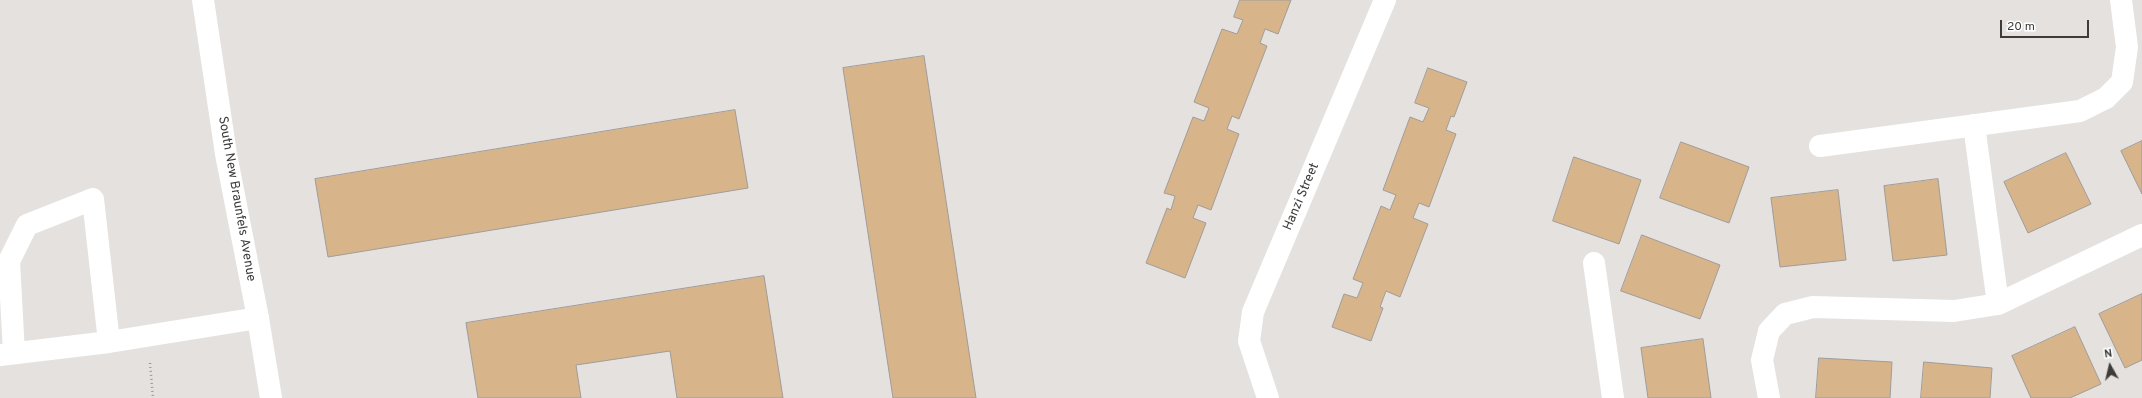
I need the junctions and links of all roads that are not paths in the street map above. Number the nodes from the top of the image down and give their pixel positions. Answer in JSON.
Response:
{"nodes":[{"id":1,"x":203,"y":0,"type":"edge"},
{"id":2,"x":1385,"y":0,"type":"edge"},
{"id":3,"x":2120,"y":0,"type":"edge"},
{"id":4,"x":1974,"y":125,"type":"junction"},
{"id":5,"x":1820,"y":146,"type":"dead end"},
{"id":6,"x":2142,"y":234,"type":"edge"},
{"id":7,"x":1594,"y":263,"type":"dead end"},
{"id":8,"x":1998,"y":304,"type":"junction"},
{"id":9,"x":258,"y":318,"type":"junction"},
{"id":10,"x":109,"y":342,"type":"junction"},
{"id":11,"x":7,"y":354,"type":"edge"},
{"id":12,"x":271,"y":398,"type":"edge"},
{"id":13,"x":1268,"y":398,"type":"edge"},
{"id":14,"x":1613,"y":398,"type":"edge"},
{"id":15,"x":1769,"y":398,"type":"edge"}],
"edges":[{"from":1,"to":9,"type":"main road","name":"South New Braunfels Avenue"},
{"from":2,"to":13,"type":"main road","name":"Hanzi Street"},
{"from":3,"to":4,"type":"main road"},
{"from":4,"to":5,"type":"main road"},
{"from":4,"to":8,"type":"main road"},
{"from":6,"to":8,"type":"main road"},
{"from":7,"to":14,"type":"main road"},
{"from":8,"to":15,"type":"main road"},
{"from":9,"to":10,"type":"main road"},
{"from":9,"to":12,"type":"main road","name":"South New Braunfels Avenue"},
{"from":10,"to":11,"type":"main road"},
{"from":10,"to":11,"type":"main road"}]}
